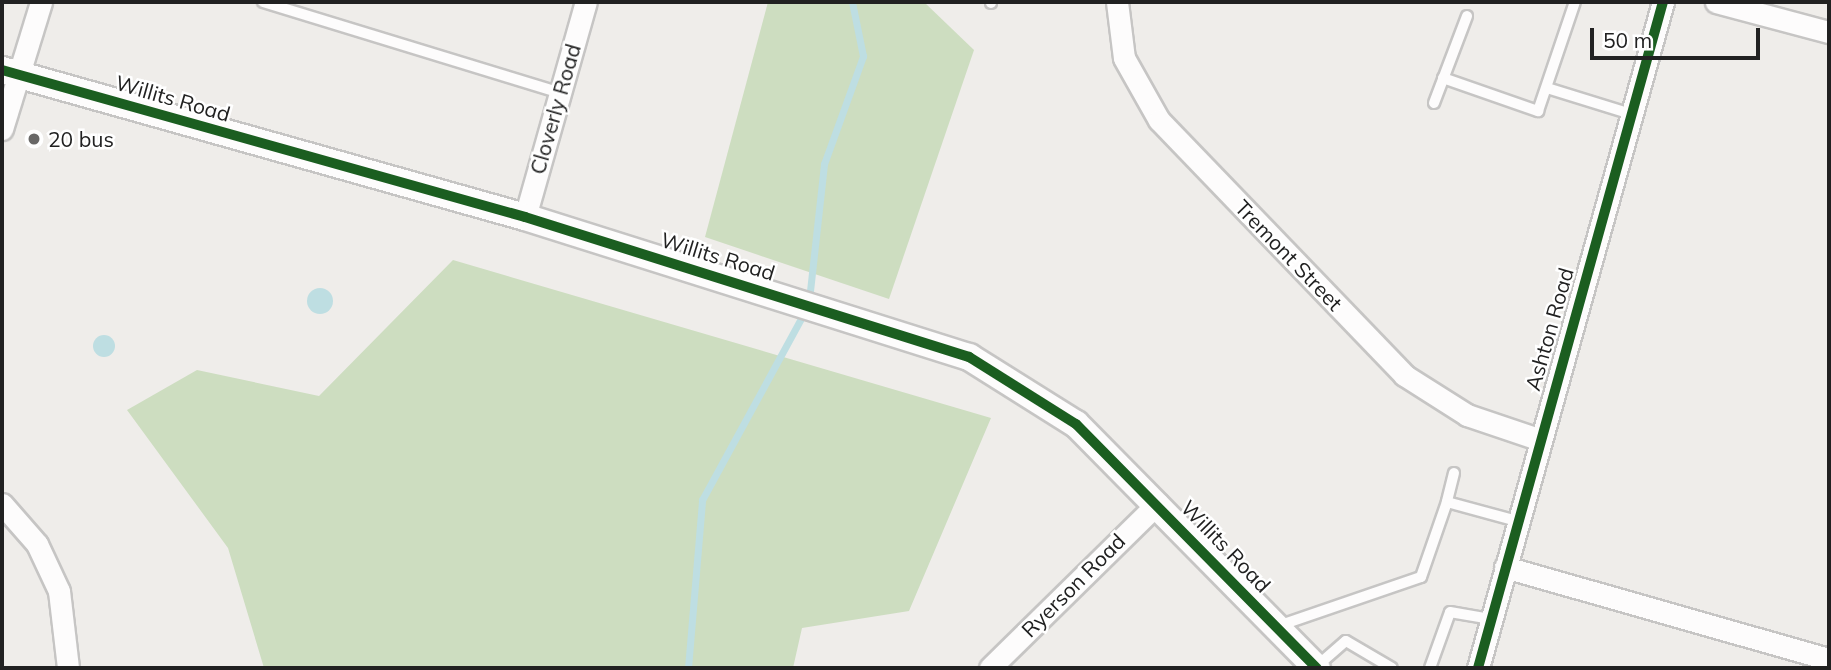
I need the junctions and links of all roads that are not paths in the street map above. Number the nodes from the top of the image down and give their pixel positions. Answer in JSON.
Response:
{"nodes":[{"id":1,"x":41,"y":2,"type":"edge"},
{"id":2,"x":263,"y":2,"type":"edge"},
{"id":3,"x":586,"y":2,"type":"edge"},
{"id":4,"x":1116,"y":2,"type":"edge"},
{"id":5,"x":1575,"y":2,"type":"edge"},
{"id":6,"x":1663,"y":2,"type":"edge"},
{"id":7,"x":1716,"y":2,"type":"edge"},
{"id":8,"x":1467,"y":16,"type":"dead end"},
{"id":9,"x":1829,"y":32,"type":"edge"},
{"id":10,"x":11,"y":73,"type":"edge"},
{"id":11,"x":1443,"y":78,"type":"junction"},
{"id":12,"x":1548,"y":88,"type":"junction"},
{"id":13,"x":560,"y":93,"type":"junction"},
{"id":14,"x":1434,"y":103,"type":"dead end"},
{"id":15,"x":1631,"y":114,"type":"junction"},
{"id":16,"x":2,"y":129,"type":"edge"},
{"id":17,"x":525,"y":217,"type":"junction"},
{"id":18,"x":1538,"y":439,"type":"junction"},
{"id":19,"x":1454,"y":473,"type":"dead end"},
{"id":20,"x":1447,"y":502,"type":"junction"},
{"id":21,"x":1158,"y":503,"type":"junction"},
{"id":22,"x":2,"y":504,"type":"edge"},
{"id":23,"x":1517,"y":521,"type":"junction"},
{"id":24,"x":1505,"y":567,"type":"junction"},
{"id":25,"x":1491,"y":619,"type":"junction"},
{"id":26,"x":1277,"y":626,"type":"junction"},
{"id":27,"x":1829,"y":659,"type":"edge"},
{"id":28,"x":68,"y":668,"type":"edge"},
{"id":29,"x":990,"y":668,"type":"edge"},
{"id":30,"x":1317,"y":668,"type":"edge"},
{"id":31,"x":1392,"y":668,"type":"edge"},
{"id":32,"x":1430,"y":668,"type":"edge"},
{"id":33,"x":1478,"y":668,"type":"edge"}],
"edges":[{"from":1,"to":10,"type":"street"},
{"from":2,"to":13,"type":"lane"},
{"from":3,"to":13,"type":"street","name":"Cloverly Road"},
{"from":4,"to":18,"type":"street","name":"Tremont Street"},
{"from":5,"to":12,"type":"lane"},
{"from":6,"to":15,"type":"street","name":"Ashton Road"},
{"from":7,"to":9,"type":"street"},
{"from":8,"to":11,"type":"lane"},
{"from":10,"to":16,"type":"street"},
{"from":10,"to":17,"type":"street","name":"Willits Road"},
{"from":11,"to":12,"type":"lane"},
{"from":11,"to":14,"type":"lane"},
{"from":12,"to":15,"type":"lane"},
{"from":13,"to":17,"type":"street","name":"Cloverly Road"},
{"from":15,"to":18,"type":"street","name":"Ashton Road"},
{"from":17,"to":21,"type":"street","name":"Willits Road"},
{"from":18,"to":23,"type":"street","name":"Ashton Road"},
{"from":19,"to":20,"type":"lane"},
{"from":20,"to":23,"type":"lane"},
{"from":20,"to":26,"type":"lane"},
{"from":21,"to":26,"type":"street","name":"Willits Road"},
{"from":21,"to":29,"type":"street","name":"Ryerson Road"},
{"from":22,"to":28,"type":"street"},
{"from":23,"to":24,"type":"street","name":"Ashton Road"},
{"from":24,"to":25,"type":"street","name":"Ashton Road"},
{"from":24,"to":27,"type":"street"},
{"from":25,"to":32,"type":"lane"},
{"from":25,"to":33,"type":"street","name":"Ashton Road"},
{"from":26,"to":30,"type":"street","name":"Willits Road"},
{"from":30,"to":31,"type":"lane"}]}
